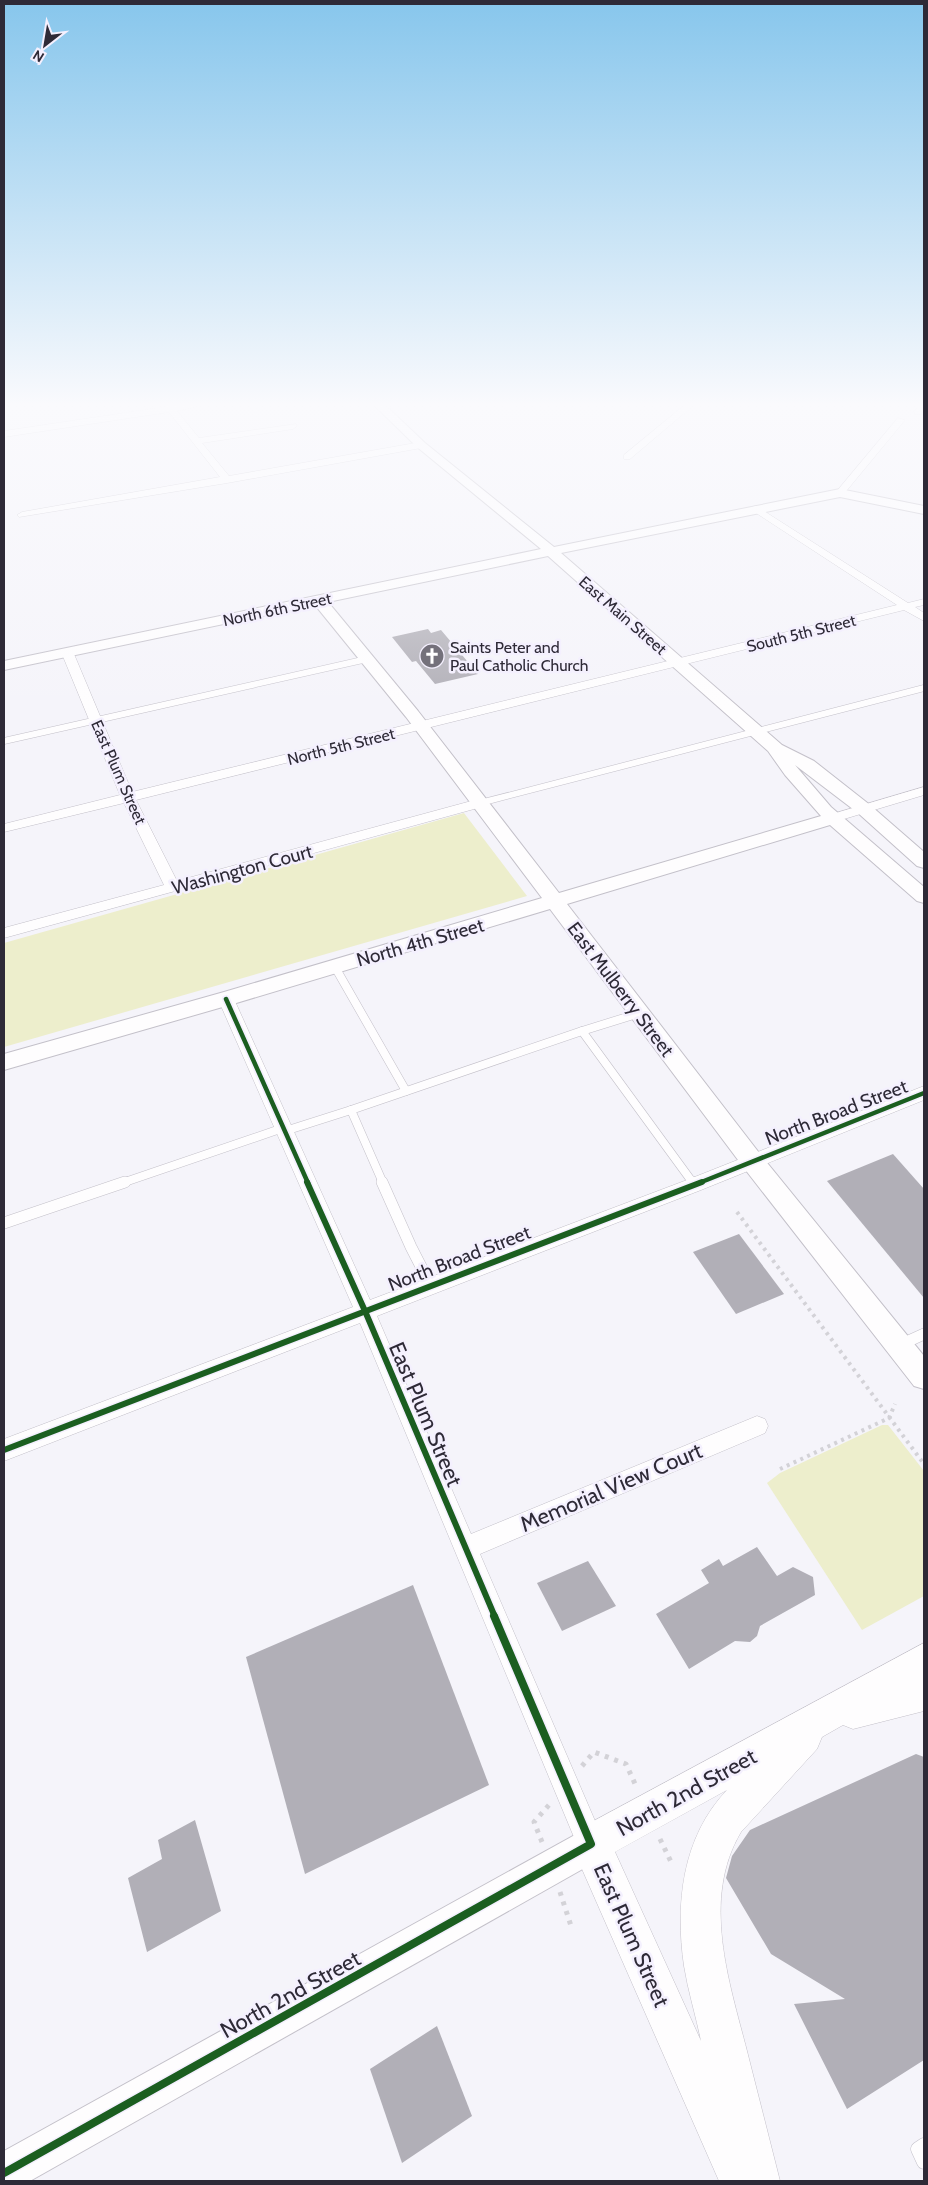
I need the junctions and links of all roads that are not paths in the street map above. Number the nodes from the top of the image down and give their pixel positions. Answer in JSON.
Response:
{"nodes":[{"id":1,"x":75,"y":506,"type":"edge"},
{"id":2,"x":496,"y":506,"type":"edge"},
{"id":3,"x":773,"y":506,"type":"edge"},
{"id":4,"x":903,"y":506,"type":"edge"},
{"id":5,"x":756,"y":509,"type":"junction"},
{"id":6,"x":924,"y":510,"type":"edge"},
{"id":7,"x":22,"y":515,"type":"dead end"},
{"id":8,"x":551,"y":551,"type":"junction"},
{"id":9,"x":319,"y":600,"type":"junction"},
{"id":10,"x":924,"y":602,"type":"edge"},
{"id":11,"x":906,"y":606,"type":"junction"},
{"id":12,"x":924,"y":618,"type":"edge"},
{"id":13,"x":68,"y":654,"type":"junction"},
{"id":14,"x":367,"y":659,"type":"junction"},
{"id":15,"x":678,"y":664,"type":"junction"},
{"id":16,"x":4,"y":666,"type":"edge"},
{"id":17,"x":924,"y":688,"type":"edge"},
{"id":18,"x":96,"y":721,"type":"junction"},
{"id":19,"x":422,"y":726,"type":"junction"},
{"id":20,"x":757,"y":733,"type":"junction"},
{"id":21,"x":4,"y":742,"type":"edge"},
{"id":22,"x":776,"y":749,"type":"junction"},
{"id":23,"x":924,"y":791,"type":"edge"},
{"id":24,"x":128,"y":798,"type":"junction"},
{"id":25,"x":480,"y":803,"type":"junction"},
{"id":26,"x":864,"y":809,"type":"junction"},
{"id":27,"x":834,"y":818,"type":"junction"},
{"id":28,"x":4,"y":828,"type":"edge"},
{"id":29,"x":924,"y":862,"type":"edge"},
{"id":30,"x":173,"y":888,"type":"junction"},
{"id":31,"x":924,"y":897,"type":"edge"},
{"id":32,"x":556,"y":902,"type":"junction"},
{"id":33,"x":4,"y":933,"type":"edge"},
{"id":34,"x":335,"y":967,"type":"junction"},
{"id":35,"x":226,"y":999,"type":"junction"},
{"id":36,"x":640,"y":1013,"type":"junction"},
{"id":37,"x":582,"y":1031,"type":"junction"},
{"id":38,"x":4,"y":1062,"type":"edge"},
{"id":39,"x":406,"y":1091,"type":"junction"},
{"id":40,"x":924,"y":1093,"type":"edge"},
{"id":41,"x":351,"y":1110,"type":"junction"},
{"id":42,"x":284,"y":1130,"type":"junction"},
{"id":43,"x":752,"y":1161,"type":"junction"},
{"id":44,"x":694,"y":1185,"type":"junction"},
{"id":45,"x":4,"y":1223,"type":"edge"},
{"id":46,"x":430,"y":1284,"type":"junction"},
{"id":47,"x":365,"y":1312,"type":"junction"},
{"id":48,"x":924,"y":1334,"type":"edge"},
{"id":49,"x":900,"y":1345,"type":"junction"},
{"id":50,"x":924,"y":1377,"type":"edge"},
{"id":51,"x":757,"y":1426,"type":"dead end"},
{"id":52,"x":4,"y":1450,"type":"edge"},
{"id":53,"x":465,"y":1548,"type":"junction"},
{"id":54,"x":924,"y":1661,"type":"edge"},
{"id":55,"x":924,"y":1693,"type":"edge"},
{"id":56,"x":819,"y":1720,"type":"junction"},
{"id":57,"x":591,"y":1844,"type":"junction"},
{"id":58,"x":924,"y":2145,"type":"edge"},
{"id":59,"x":924,"y":2162,"type":"edge"},
{"id":60,"x":4,"y":2173,"type":"edge"},
{"id":61,"x":742,"y":2181,"type":"edge"},
{"id":62,"x":757,"y":2181,"type":"edge"}],
"edges":[{"from":1,"to":7,"type":"street"},
{"from":2,"to":8,"type":"street","name":"East Main Street"},
{"from":3,"to":5,"type":"street","name":"North 6th Street"},
{"from":4,"to":6,"type":"street"},
{"from":5,"to":8,"type":"street","name":"North 6th Street"},
{"from":5,"to":11,"type":"street"},
{"from":8,"to":9,"type":"street","name":"North 6th Street"},
{"from":8,"to":15,"type":"street","name":"East Main Street"},
{"from":9,"to":13,"type":"street","name":"North 6th Street"},
{"from":9,"to":14,"type":"street","name":"East Mulberry Street"},
{"from":10,"to":11,"type":"street","name":"South 5th Street"},
{"from":11,"to":12,"type":"street"},
{"from":11,"to":15,"type":"street","name":"South 5th Street"},
{"from":13,"to":16,"type":"street","name":"North 6th Street"},
{"from":13,"to":18,"type":"street","name":"East Plum Street"},
{"from":14,"to":18,"type":"lane"},
{"from":14,"to":19,"type":"street","name":"East Mulberry Street"},
{"from":15,"to":19,"type":"street","name":"North 5th Street"},
{"from":15,"to":20,"type":"street","name":"East Main Street"},
{"from":17,"to":20,"type":"lane"},
{"from":18,"to":21,"type":"lane"},
{"from":18,"to":24,"type":"street","name":"East Plum Street"},
{"from":19,"to":24,"type":"street","name":"North 5th Street"},
{"from":19,"to":25,"type":"street","name":"East Mulberry Street"},
{"from":20,"to":22,"type":"street","name":"East Main Street"},
{"from":20,"to":25,"type":"lane"},
{"from":22,"to":26,"type":"street","name":"East Main Street"},
{"from":22,"to":27,"type":"street","name":"East Main Street"},
{"from":23,"to":26,"type":"street"},
{"from":24,"to":28,"type":"street","name":"North 5th Street"},
{"from":24,"to":30,"type":"street","name":"East Plum Street"},
{"from":25,"to":30,"type":"street","name":"Washington Court"},
{"from":25,"to":32,"type":"street","name":"East Mulberry Street"},
{"from":26,"to":27,"type":"street"},
{"from":26,"to":29,"type":"street","name":"East Main Street"},
{"from":27,"to":31,"type":"street","name":"East Main Street"},
{"from":27,"to":32,"type":"street","name":"North 4th Street"},
{"from":30,"to":33,"type":"street","name":"Washington Court"},
{"from":32,"to":34,"type":"street","name":"North 4th Street"},
{"from":32,"to":36,"type":"street","name":"East Mulberry Street"},
{"from":34,"to":35,"type":"street","name":"North 4th Street"},
{"from":34,"to":39,"type":"lane"},
{"from":35,"to":38,"type":"street","name":"North 4th Street"},
{"from":35,"to":42,"type":"street","name":"East Plum Street"},
{"from":36,"to":37,"type":"lane"},
{"from":36,"to":43,"type":"street","name":"East Mulberry Street"},
{"from":37,"to":39,"type":"lane"},
{"from":37,"to":44,"type":"lane"},
{"from":39,"to":41,"type":"lane"},
{"from":40,"to":43,"type":"street","name":"North Broad Street"},
{"from":41,"to":42,"type":"lane"},
{"from":41,"to":46,"type":"lane"},
{"from":42,"to":45,"type":"lane"},
{"from":42,"to":47,"type":"street","name":"East Plum Street"},
{"from":43,"to":44,"type":"street","name":"North Broad Street"},
{"from":43,"to":49,"type":"street","name":"East Mulberry Street"},
{"from":44,"to":46,"type":"street","name":"North Broad Street"},
{"from":46,"to":47,"type":"street","name":"North Broad Street"},
{"from":47,"to":52,"type":"street","name":"North Broad Street"},
{"from":47,"to":53,"type":"street","name":"East Plum Street"},
{"from":48,"to":49,"type":"lane"},
{"from":49,"to":50,"type":"street","name":"East Mulberry Street"},
{"from":51,"to":53,"type":"street","name":"Memorial View Court"},
{"from":53,"to":57,"type":"street","name":"East Plum Street"},
{"from":54,"to":56,"type":"main road","name":"North 2nd Street"},
{"from":55,"to":56,"type":"main road"},
{"from":56,"to":57,"type":"main road","name":"North 2nd Street"},
{"from":56,"to":62,"type":"main road"},
{"from":57,"to":60,"type":"street","name":"North 2nd Street"},
{"from":57,"to":61,"type":"main road","name":"East Plum Street"},
{"from":58,"to":59,"type":"lane"}]}
